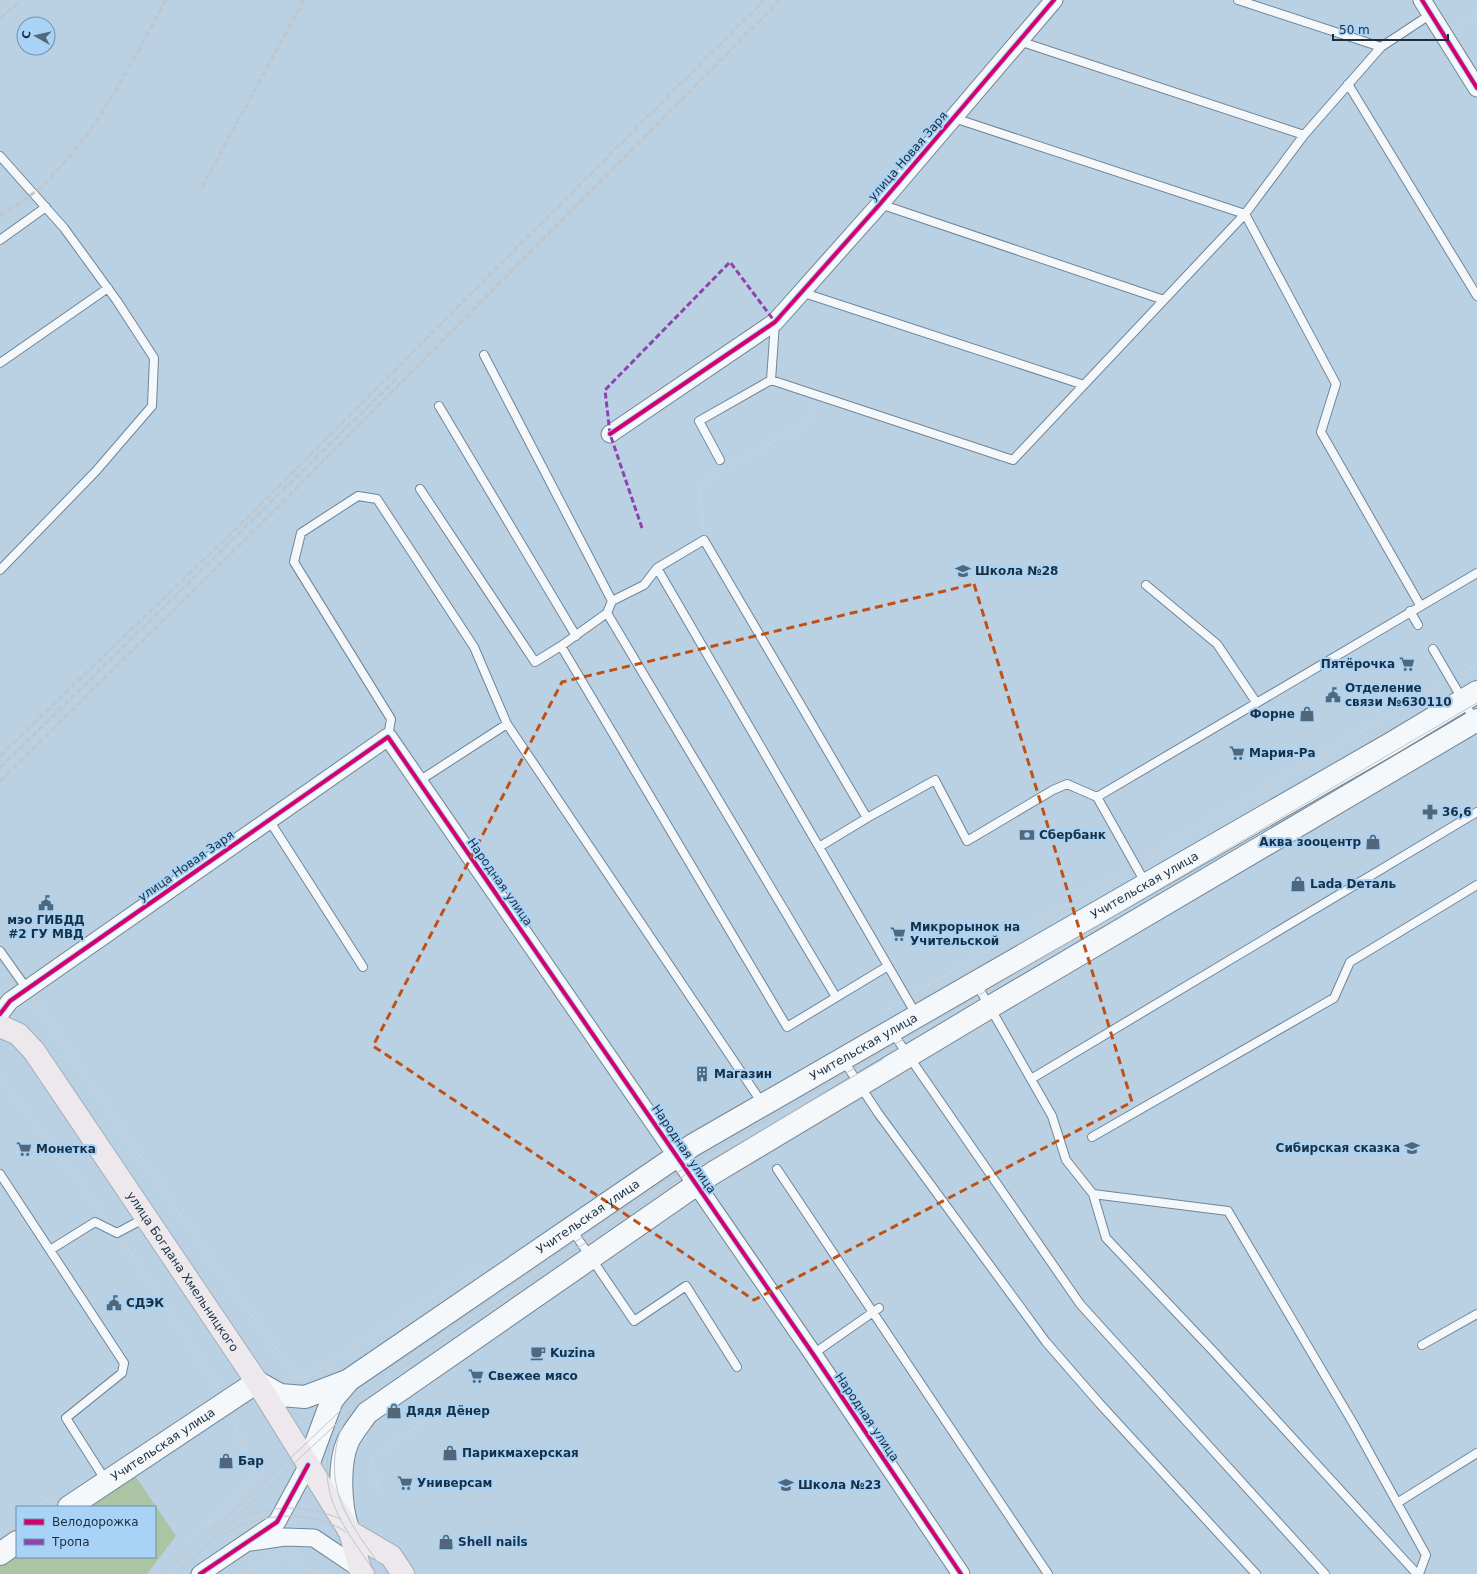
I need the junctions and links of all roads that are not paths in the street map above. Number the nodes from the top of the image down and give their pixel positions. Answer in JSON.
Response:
{"nodes":[{"id":1,"x":1054,"y":0,"type":"edge"},
{"id":2,"x":1238,"y":0,"type":"edge"},
{"id":3,"x":1426,"y":7,"type":"edge"},
{"id":4,"x":1019,"y":41,"type":"junction"},
{"id":5,"x":1382,"y":47,"type":"junction"},
{"id":6,"x":1348,"y":84,"type":"junction"},
{"id":7,"x":1477,"y":88,"type":"edge"},
{"id":8,"x":954,"y":118,"type":"junction"},
{"id":9,"x":1304,"y":134,"type":"junction"},
{"id":10,"x":0,"y":156,"type":"edge"},
{"id":11,"x":880,"y":204,"type":"junction"},
{"id":12,"x":46,"y":207,"type":"junction"},
{"id":13,"x":1244,"y":214,"type":"junction"},
{"id":14,"x":0,"y":240,"type":"edge"},
{"id":15,"x":108,"y":288,"type":"junction"},
{"id":16,"x":801,"y":292,"type":"junction"},
{"id":17,"x":1477,"y":296,"type":"edge"},
{"id":18,"x":1164,"y":300,"type":"junction"},
{"id":19,"x":775,"y":322,"type":"junction"},
{"id":20,"x":484,"y":355,"type":"dead end"},
{"id":21,"x":0,"y":363,"type":"edge"},
{"id":22,"x":772,"y":380,"type":"junction"},
{"id":23,"x":1084,"y":385,"type":"junction"},
{"id":24,"x":439,"y":406,"type":"dead end"},
{"id":25,"x":610,"y":434,"type":"dead end"},
{"id":26,"x":720,"y":460,"type":"dead end"},
{"id":27,"x":420,"y":489,"type":"dead end"},
{"id":28,"x":656,"y":568,"type":"junction"},
{"id":29,"x":0,"y":570,"type":"edge"},
{"id":30,"x":1477,"y":572,"type":"edge"},
{"id":31,"x":1146,"y":585,"type":"dead end"},
{"id":32,"x":612,"y":601,"type":"junction"},
{"id":33,"x":1420,"y":605,"type":"junction"},
{"id":34,"x":1410,"y":611,"type":"junction"},
{"id":35,"x":607,"y":613,"type":"junction"},
{"id":36,"x":1418,"y":625,"type":"dead end"},
{"id":37,"x":576,"y":636,"type":"junction"},
{"id":38,"x":561,"y":646,"type":"junction"},
{"id":39,"x":1433,"y":649,"type":"dead end"},
{"id":40,"x":1470,"y":696,"type":"edge"},
{"id":41,"x":1256,"y":702,"type":"junction"},
{"id":42,"x":1476,"y":723,"type":"edge"},
{"id":43,"x":507,"y":724,"type":"junction"},
{"id":44,"x":388,"y":737,"type":"junction"},
{"id":45,"x":418,"y":781,"type":"junction"},
{"id":46,"x":1097,"y":797,"type":"junction"},
{"id":47,"x":1477,"y":812,"type":"edge"},
{"id":48,"x":868,"y":818,"type":"junction"},
{"id":49,"x":269,"y":820,"type":"junction"},
{"id":50,"x":819,"y":847,"type":"junction"},
{"id":51,"x":1146,"y":884,"type":"junction"},
{"id":52,"x":1477,"y":885,"type":"edge"},
{"id":53,"x":0,"y":951,"type":"edge"},
{"id":54,"x":888,"y":966,"type":"junction"},
{"id":55,"x":364,"y":967,"type":"dead end"},
{"id":56,"x":976,"y":982,"type":"junction"},
{"id":57,"x":27,"y":989,"type":"junction"},
{"id":58,"x":836,"y":997,"type":"junction"},
{"id":59,"x":990,"y":1007,"type":"junction"},
{"id":60,"x":0,"y":1014,"type":"edge"},
{"id":61,"x":917,"y":1017,"type":"junction"},
{"id":62,"x":0,"y":1026,"type":"edge"},
{"id":63,"x":892,"y":1032,"type":"junction"},
{"id":64,"x":908,"y":1056,"type":"junction"},
{"id":65,"x":842,"y":1060,"type":"junction"},
{"id":66,"x":1031,"y":1078,"type":"junction"},
{"id":67,"x":860,"y":1086,"type":"junction"},
{"id":68,"x":763,"y":1104,"type":"junction"},
{"id":69,"x":1092,"y":1137,"type":"dead end"},
{"id":70,"x":676,"y":1156,"type":"junction"},
{"id":71,"x":777,"y":1169,"type":"dead end"},
{"id":72,"x":0,"y":1174,"type":"edge"},
{"id":73,"x":696,"y":1185,"type":"junction"},
{"id":74,"x":1093,"y":1194,"type":"junction"},
{"id":75,"x":145,"y":1218,"type":"junction"},
{"id":76,"x":570,"y":1228,"type":"junction"},
{"id":77,"x":50,"y":1250,"type":"junction"},
{"id":78,"x":591,"y":1258,"type":"junction"},
{"id":79,"x":876,"y":1310,"type":"junction"},
{"id":80,"x":1477,"y":1314,"type":"edge"},
{"id":81,"x":1422,"y":1345,"type":"dead end"},
{"id":82,"x":813,"y":1354,"type":"junction"},
{"id":83,"x":737,"y":1367,"type":"dead end"},
{"id":84,"x":349,"y":1380,"type":"junction"},
{"id":85,"x":256,"y":1382,"type":"junction"},
{"id":86,"x":348,"y":1442,"type":"junction"},
{"id":87,"x":1477,"y":1453,"type":"edge"},
{"id":88,"x":308,"y":1465,"type":"junction"},
{"id":89,"x":106,"y":1482,"type":"junction"},
{"id":90,"x":63,"y":1500,"type":"edge"},
{"id":91,"x":1397,"y":1503,"type":"junction"},
{"id":92,"x":350,"y":1532,"type":"junction"},
{"id":93,"x":16,"y":1543,"type":"edge"},
{"id":94,"x":245,"y":1543,"type":"junction"},
{"id":95,"x":0,"y":1554,"type":"edge"},
{"id":96,"x":361,"y":1572,"type":"edge"},
{"id":97,"x":200,"y":1574,"type":"edge"},
{"id":98,"x":403,"y":1574,"type":"edge"},
{"id":99,"x":961,"y":1574,"type":"edge"},
{"id":100,"x":1048,"y":1574,"type":"edge"},
{"id":101,"x":1256,"y":1574,"type":"edge"},
{"id":102,"x":1325,"y":1574,"type":"edge"},
{"id":103,"x":1418,"y":1574,"type":"edge"}],
"edges":[{"from":1,"to":4,"type":"street","name":"улица Новая Заря"},
{"from":2,"to":5,"type":"lane"},
{"from":3,"to":5,"type":"lane"},
{"from":3,"to":7,"type":"street"},
{"from":4,"to":8,"type":"street","name":"улица Новая Заря"},
{"from":4,"to":9,"type":"lane"},
{"from":5,"to":6,"type":"lane"},
{"from":6,"to":9,"type":"lane"},
{"from":6,"to":17,"type":"lane"},
{"from":8,"to":11,"type":"street","name":"улица Новая Заря"},
{"from":8,"to":13,"type":"lane"},
{"from":9,"to":13,"type":"lane"},
{"from":10,"to":12,"type":"lane"},
{"from":11,"to":16,"type":"street","name":"улица Новая Заря"},
{"from":11,"to":18,"type":"lane"},
{"from":12,"to":14,"type":"lane"},
{"from":12,"to":15,"type":"lane"},
{"from":13,"to":18,"type":"lane"},
{"from":13,"to":33,"type":"lane"},
{"from":15,"to":21,"type":"lane"},
{"from":15,"to":29,"type":"lane"},
{"from":16,"to":19,"type":"street","name":"улица Новая Заря"},
{"from":16,"to":23,"type":"lane"},
{"from":18,"to":23,"type":"lane"},
{"from":19,"to":22,"type":"lane"},
{"from":19,"to":25,"type":"street","name":"улица Новая Заря"},
{"from":20,"to":32,"type":"lane"},
{"from":22,"to":23,"type":"lane"},
{"from":22,"to":26,"type":"lane"},
{"from":24,"to":37,"type":"lane"},
{"from":27,"to":38,"type":"lane"},
{"from":28,"to":32,"type":"lane"},
{"from":28,"to":48,"type":"lane"},
{"from":28,"to":50,"type":"lane"},
{"from":30,"to":33,"type":"lane"},
{"from":31,"to":41,"type":"lane"},
{"from":32,"to":35,"type":"lane"},
{"from":33,"to":34,"type":"lane"},
{"from":34,"to":36,"type":"lane"},
{"from":34,"to":41,"type":"lane"},
{"from":35,"to":37,"type":"lane"},
{"from":35,"to":58,"type":"lane"},
{"from":37,"to":38,"type":"lane"},
{"from":38,"to":58,"type":"lane"},
{"from":39,"to":40,"type":"lane"},
{"from":40,"to":42,"type":"lane"},
{"from":40,"to":51,"type":"main road","name":"Учительская улица"},
{"from":41,"to":46,"type":"lane"},
{"from":42,"to":59,"type":"main road"},
{"from":43,"to":44,"type":"lane"},
{"from":43,"to":45,"type":"lane"},
{"from":43,"to":68,"type":"lane"},
{"from":44,"to":45,"type":"street","name":"Народная улица"},
{"from":44,"to":49,"type":"street","name":"улица Новая Заря"},
{"from":45,"to":70,"type":"street","name":"Народная улица"},
{"from":46,"to":48,"type":"lane"},
{"from":46,"to":51,"type":"lane"},
{"from":47,"to":66,"type":"lane"},
{"from":48,"to":50,"type":"lane"},
{"from":49,"to":55,"type":"lane"},
{"from":49,"to":57,"type":"street","name":"улица Новая Заря"},
{"from":50,"to":54,"type":"lane"},
{"from":51,"to":56,"type":"main road","name":"Учительская улица"},
{"from":52,"to":69,"type":"lane"},
{"from":53,"to":57,"type":"lane"},
{"from":54,"to":58,"type":"lane"},
{"from":54,"to":61,"type":"lane"},
{"from":56,"to":59,"type":"lane"},
{"from":56,"to":61,"type":"main road","name":"Учительская улица"},
{"from":57,"to":60,"type":"street","name":"улица Новая Заря"},
{"from":59,"to":64,"type":"main road"},
{"from":59,"to":66,"type":"lane"},
{"from":61,"to":63,"type":"main road","name":"Учительская улица"},
{"from":62,"to":75,"type":"highway","name":"улица Богдана Хмельницкого"},
{"from":63,"to":64,"type":"lane"},
{"from":63,"to":65,"type":"main road","name":"Учительская улица"},
{"from":64,"to":67,"type":"main road"},
{"from":64,"to":102,"type":"lane"},
{"from":65,"to":67,"type":"lane"},
{"from":65,"to":68,"type":"main road","name":"Учительская улица"},
{"from":66,"to":74,"type":"lane"},
{"from":67,"to":73,"type":"main road"},
{"from":67,"to":101,"type":"lane"},
{"from":68,"to":70,"type":"main road","name":"Учительская улица"},
{"from":70,"to":73,"type":"street","name":"Народная улица"},
{"from":70,"to":76,"type":"main road","name":"Учительская улица"},
{"from":71,"to":79,"type":"lane"},
{"from":72,"to":77,"type":"lane"},
{"from":73,"to":78,"type":"main road"},
{"from":73,"to":82,"type":"street","name":"Народная улица"},
{"from":74,"to":91,"type":"lane"},
{"from":74,"to":103,"type":"lane"},
{"from":75,"to":77,"type":"lane"},
{"from":75,"to":85,"type":"highway","name":"улица Богдана Хмельницкого"},
{"from":76,"to":78,"type":"lane"},
{"from":76,"to":84,"type":"main road","name":"Учительская улица"},
{"from":77,"to":89,"type":"lane"},
{"from":78,"to":83,"type":"lane"},
{"from":78,"to":86,"type":"main road"},
{"from":79,"to":82,"type":"lane"},
{"from":79,"to":100,"type":"lane"},
{"from":80,"to":81,"type":"lane"},
{"from":82,"to":99,"type":"street","name":"Народная улица"},
{"from":84,"to":85,"type":"main road"},
{"from":84,"to":88,"type":"main road","name":"Учительская улица"},
{"from":85,"to":88,"type":"highway","name":"улица Богдана Хмельницкого"},
{"from":85,"to":89,"type":"main road","name":"Учительская улица"},
{"from":86,"to":88,"type":"main road"},
{"from":86,"to":92,"type":"main road"},
{"from":87,"to":91,"type":"lane"},
{"from":88,"to":92,"type":"highway","name":"улица Богдана Хмельницкого"},
{"from":88,"to":94,"type":"street","name":"Учительская улица"},
{"from":89,"to":90,"type":"main road","name":"Учительская улица"},
{"from":91,"to":103,"type":"lane"},
{"from":92,"to":96,"type":"highway","name":"улица Богдана Хмельницкого"},
{"from":92,"to":98,"type":"highway","name":"улица Богдана Хмельницкого"},
{"from":93,"to":95,"type":"main road"},
{"from":94,"to":96,"type":"street"},
{"from":94,"to":97,"type":"street","name":"Учительская улица"}]}
